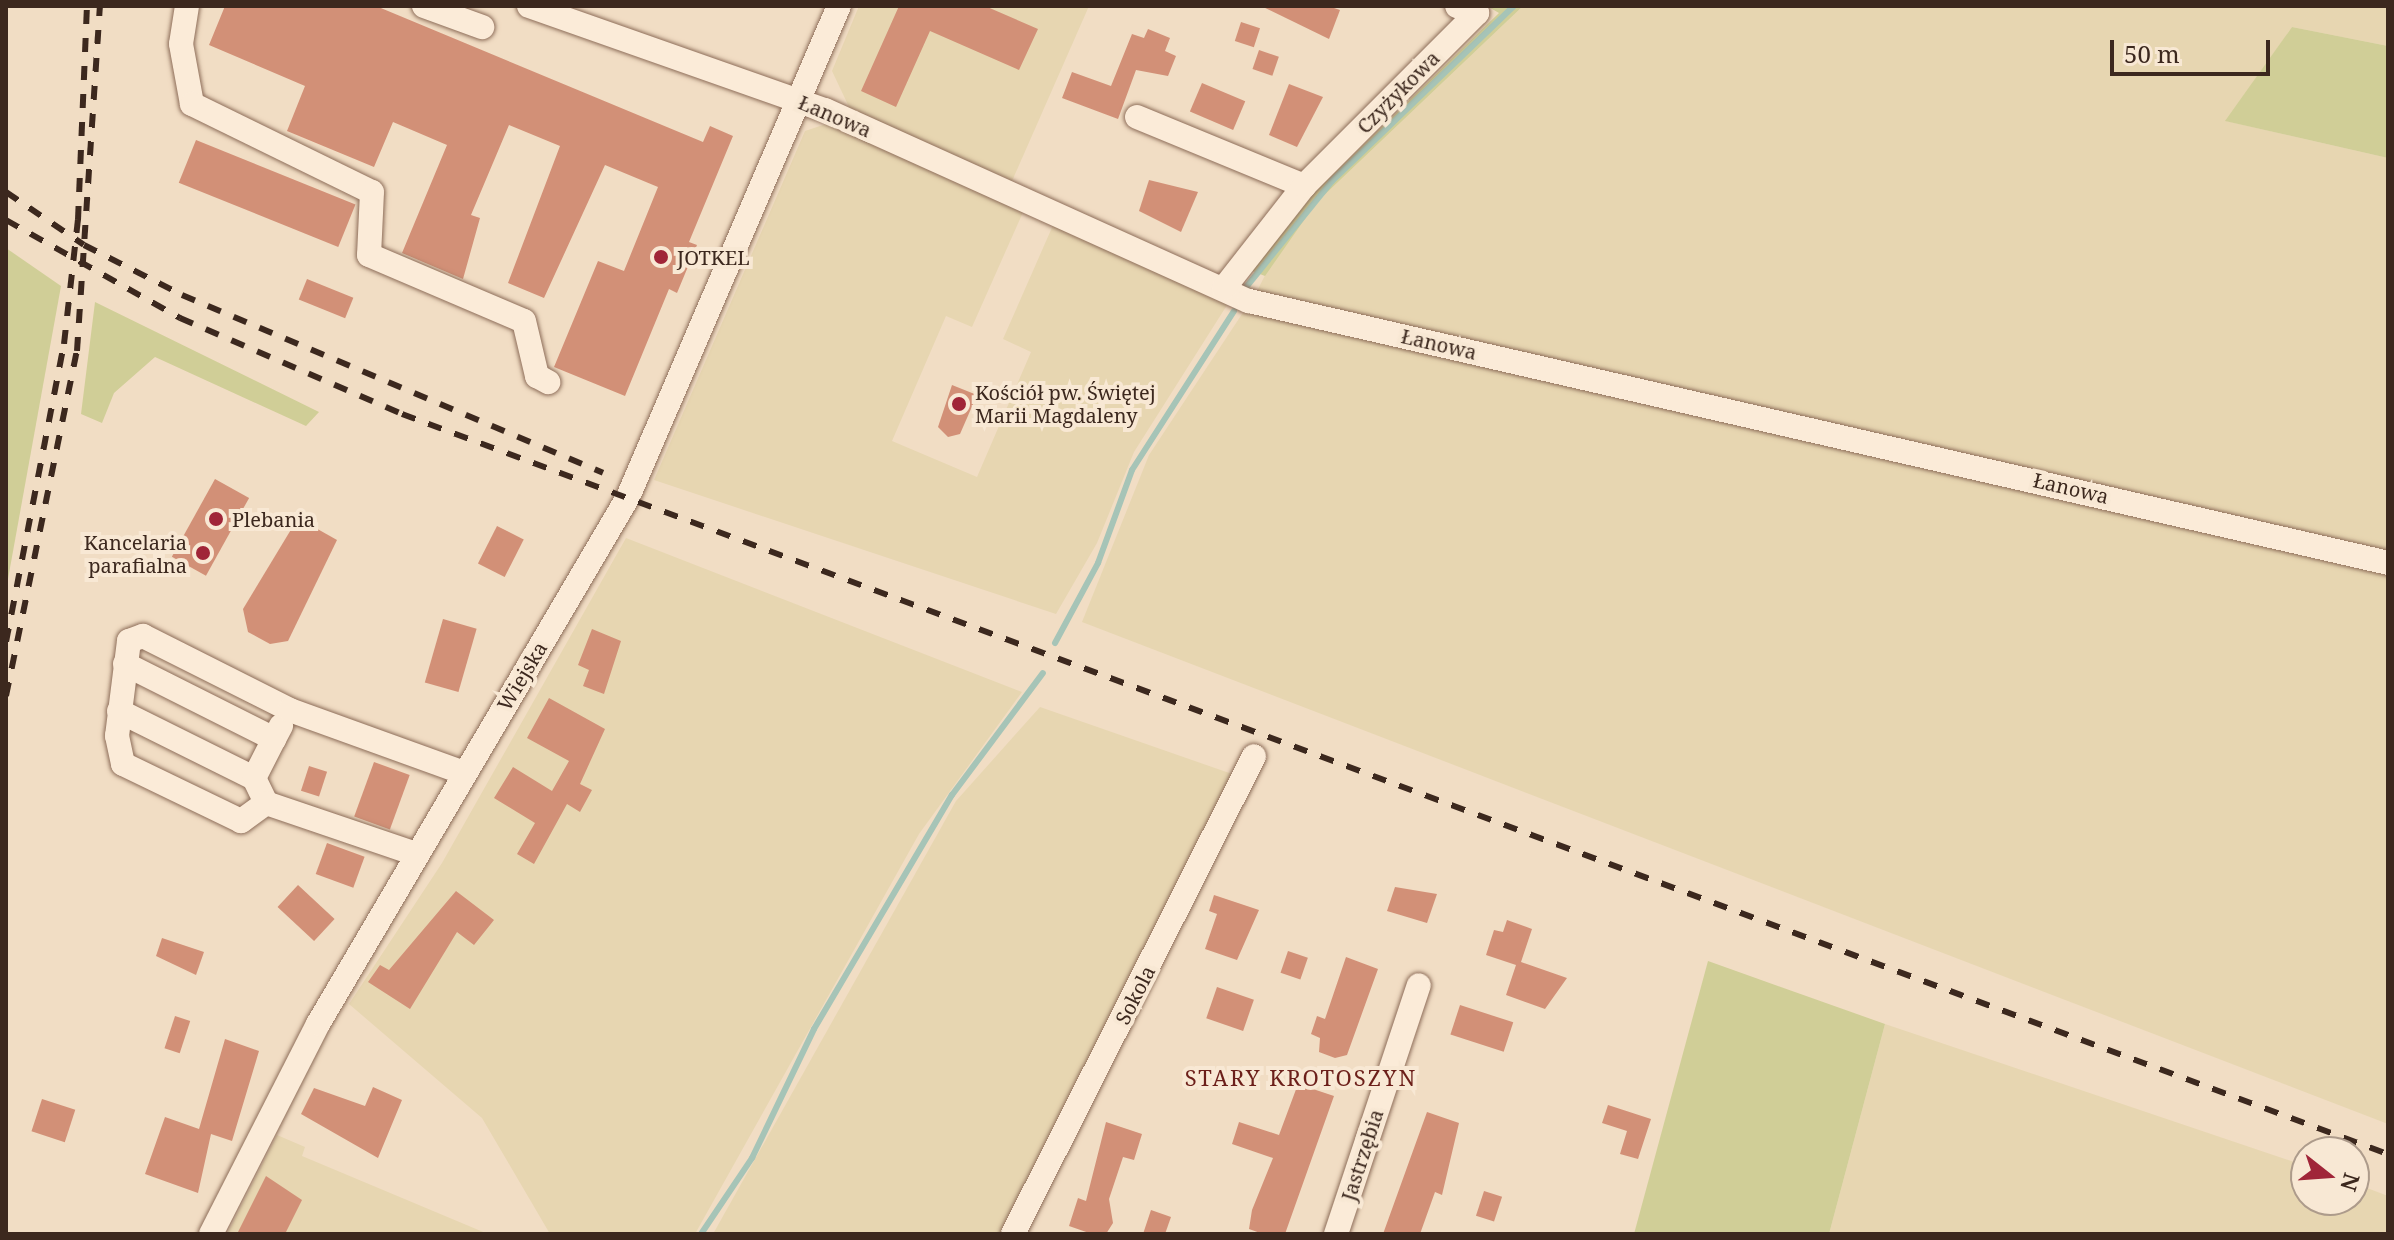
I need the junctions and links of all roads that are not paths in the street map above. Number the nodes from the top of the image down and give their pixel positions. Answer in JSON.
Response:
{"nodes":[{"id":1,"x":187,"y":6,"type":"edge"},
{"id":2,"x":424,"y":6,"type":"edge"},
{"id":3,"x":529,"y":6,"type":"edge"},
{"id":4,"x":839,"y":6,"type":"edge"},
{"id":5,"x":1457,"y":6,"type":"edge"},
{"id":6,"x":482,"y":27,"type":"dead end"},
{"id":7,"x":798,"y":99,"type":"junction"},
{"id":8,"x":1137,"y":117,"type":"dead end"},
{"id":9,"x":1304,"y":186,"type":"junction"},
{"id":10,"x":1224,"y":288,"type":"junction"},
{"id":11,"x":548,"y":382,"type":"dead end"},
{"id":12,"x":2388,"y":563,"type":"edge"},
{"id":13,"x":125,"y":664,"type":"junction"},
{"id":14,"x":290,"y":710,"type":"junction"},
{"id":15,"x":119,"y":711,"type":"junction"},
{"id":16,"x":274,"y":739,"type":"junction"},
{"id":17,"x":1254,"y":756,"type":"dead end"},
{"id":18,"x":464,"y":773,"type":"junction"},
{"id":19,"x":254,"y":778,"type":"junction"},
{"id":20,"x":266,"y":803,"type":"junction"},
{"id":21,"x":416,"y":854,"type":"junction"},
{"id":22,"x":1419,"y":985,"type":"dead end"},
{"id":23,"x":211,"y":1234,"type":"edge"},
{"id":24,"x":1013,"y":1234,"type":"edge"},
{"id":25,"x":1336,"y":1234,"type":"edge"}],
"edges":[{"from":1,"to":11,"type":"street"},
{"from":2,"to":6,"type":"street"},
{"from":3,"to":7,"type":"street","name":"Łanowa"},
{"from":4,"to":7,"type":"street","name":"Wiejska"},
{"from":5,"to":9,"type":"street","name":"Czyżykowa"},
{"from":7,"to":10,"type":"street","name":"Łanowa"},
{"from":7,"to":18,"type":"street","name":"Wiejska"},
{"from":8,"to":9,"type":"street"},
{"from":9,"to":10,"type":"street","name":"Czyżykowa"},
{"from":10,"to":12,"type":"street","name":"Łanowa"},
{"from":13,"to":14,"type":"street"},
{"from":13,"to":15,"type":"street"},
{"from":13,"to":16,"type":"street"},
{"from":14,"to":16,"type":"street"},
{"from":14,"to":18,"type":"street"},
{"from":15,"to":19,"type":"street"},
{"from":15,"to":20,"type":"street"},
{"from":16,"to":19,"type":"street"},
{"from":17,"to":24,"type":"street","name":"Sokola"},
{"from":18,"to":21,"type":"street","name":"Wiejska"},
{"from":19,"to":20,"type":"street"},
{"from":20,"to":21,"type":"street"},
{"from":21,"to":23,"type":"street","name":"Wiejska"},
{"from":22,"to":25,"type":"street","name":"Jastrzębia"}]}
